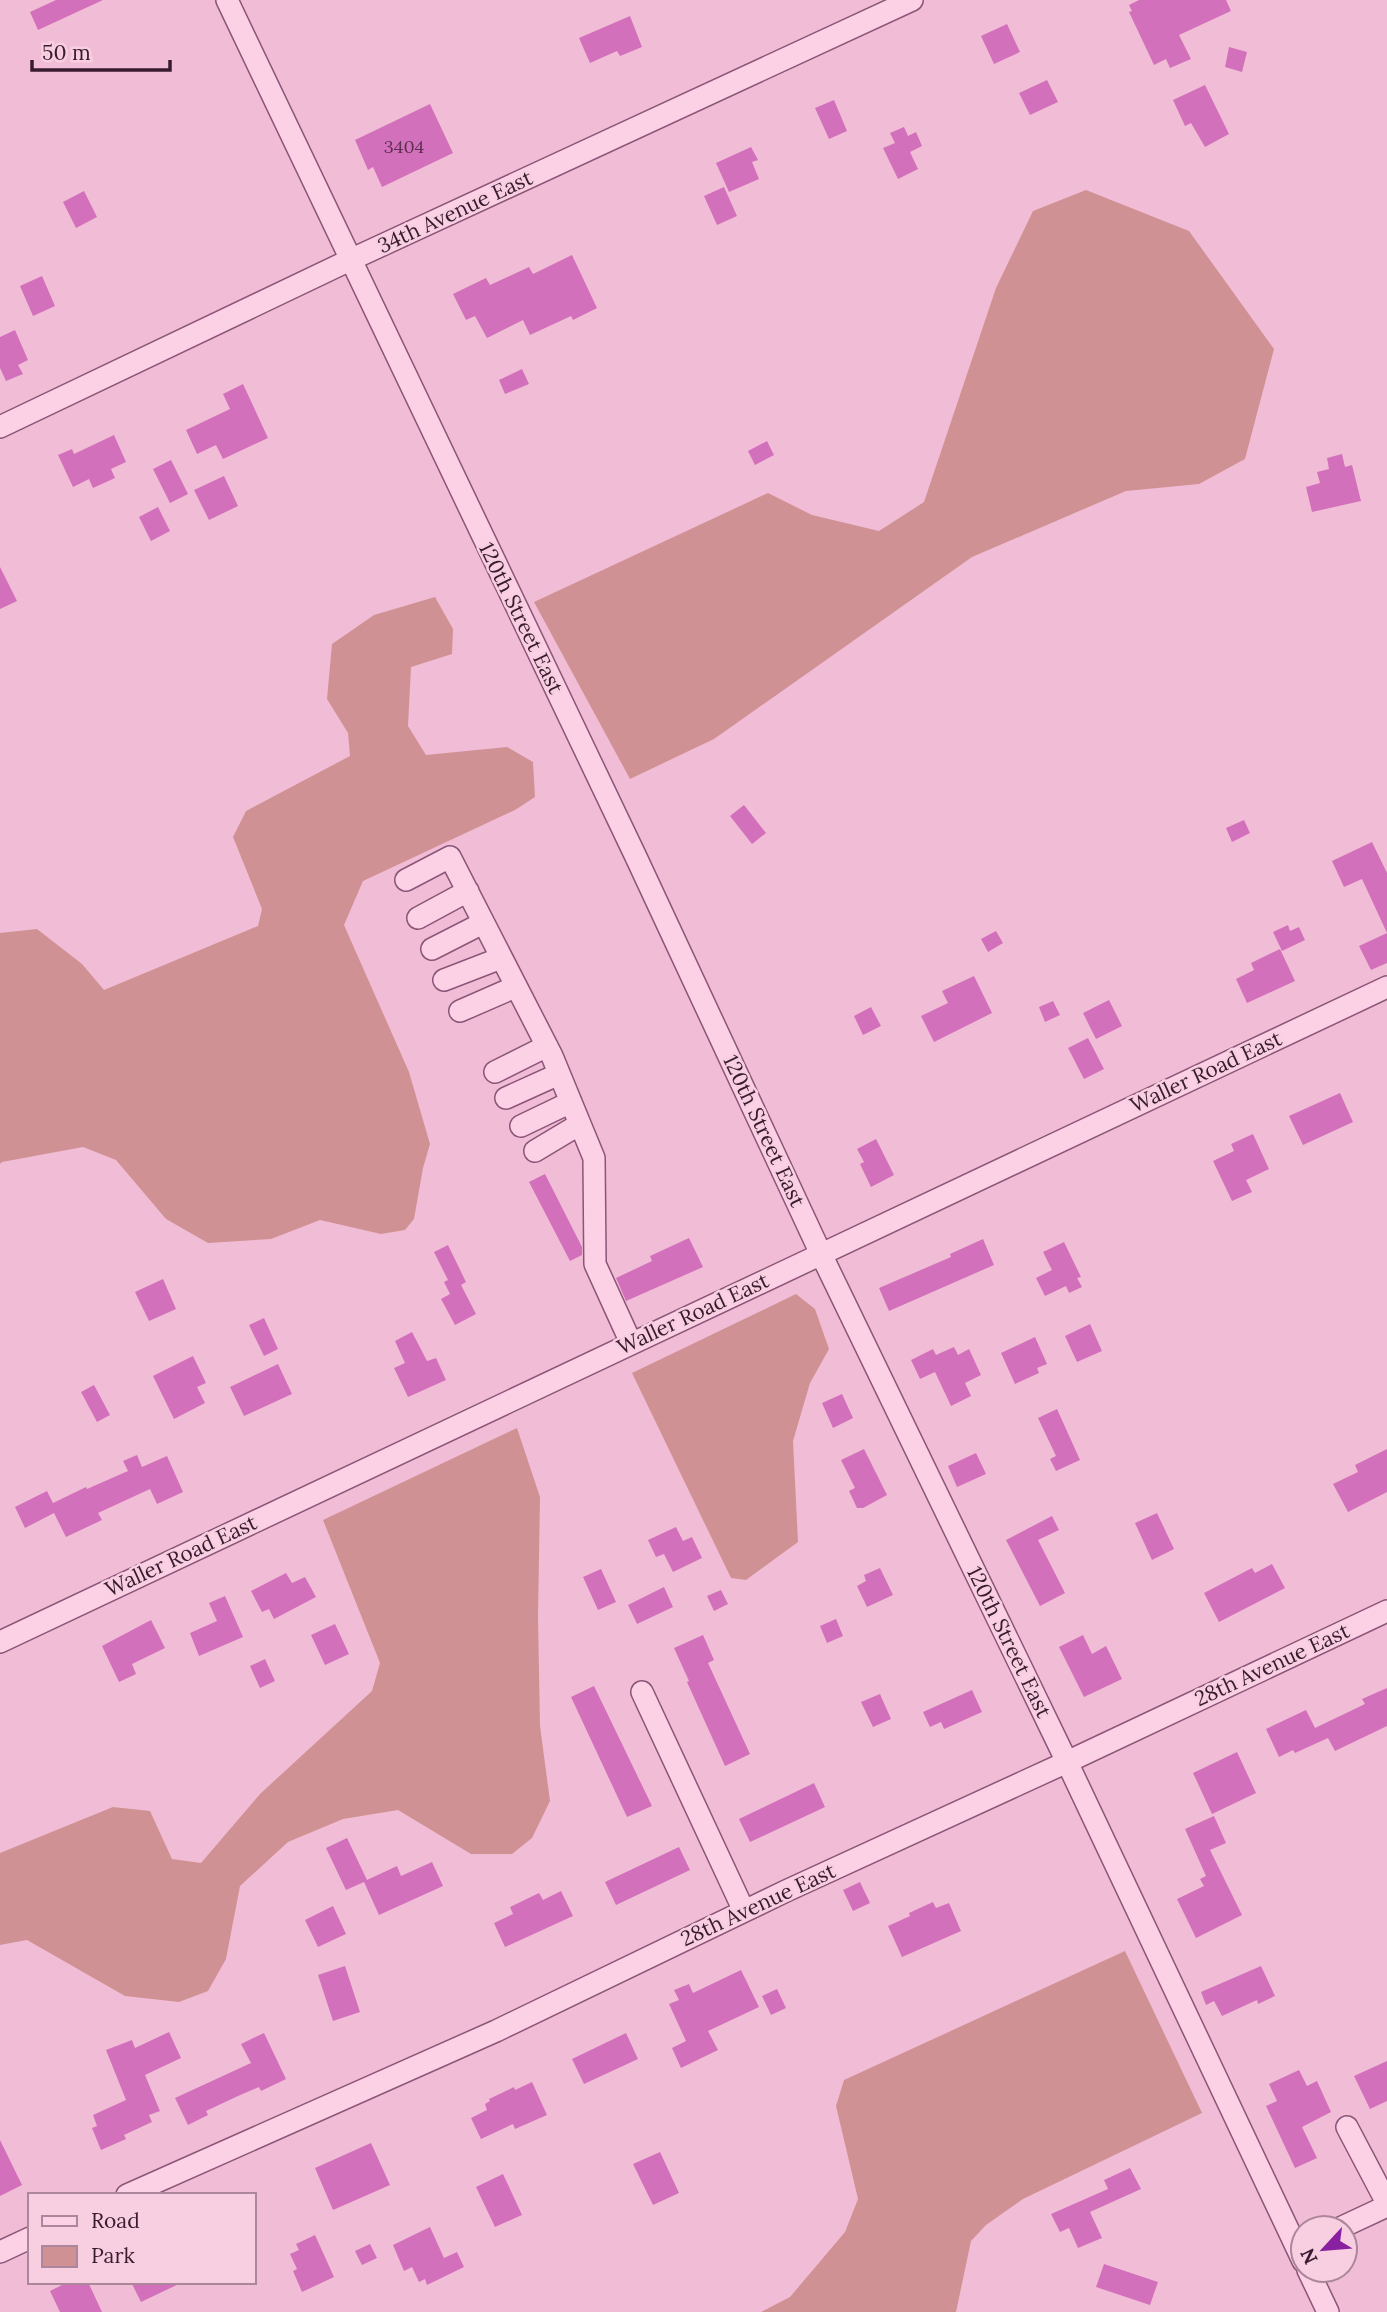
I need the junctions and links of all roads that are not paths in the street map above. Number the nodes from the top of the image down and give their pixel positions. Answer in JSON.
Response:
{"nodes":[{"id":1,"x":226,"y":0,"type":"edge"},
{"id":2,"x":912,"y":0,"type":"edge"},
{"id":3,"x":350,"y":260,"type":"junction"},
{"id":4,"x":0,"y":427,"type":"edge"},
{"id":5,"x":406,"y":880,"type":"dead end"},
{"id":6,"x":467,"y":891,"type":"junction"},
{"id":7,"x":418,"y":918,"type":"dead end"},
{"id":8,"x":483,"y":923,"type":"junction"},
{"id":9,"x":432,"y":949,"type":"dead end"},
{"id":10,"x":500,"y":958,"type":"junction"},
{"id":11,"x":444,"y":980,"type":"dead end"},
{"id":12,"x":1387,"y":987,"type":"edge"},
{"id":13,"x":515,"y":988,"type":"junction"},
{"id":14,"x":460,"y":1011,"type":"dead end"},
{"id":15,"x":547,"y":1046,"type":"junction"},
{"id":16,"x":495,"y":1072,"type":"dead end"},
{"id":17,"x":559,"y":1074,"type":"junction"},
{"id":18,"x":506,"y":1098,"type":"dead end"},
{"id":19,"x":571,"y":1102,"type":"junction"},
{"id":20,"x":580,"y":1124,"type":"junction"},
{"id":21,"x":521,"y":1126,"type":"dead end"},
{"id":22,"x":535,"y":1151,"type":"dead end"},
{"id":23,"x":821,"y":1254,"type":"junction"},
{"id":24,"x":631,"y":1343,"type":"junction"},
{"id":25,"x":1387,"y":1611,"type":"edge"},
{"id":26,"x":0,"y":1642,"type":"edge"},
{"id":27,"x":642,"y":1692,"type":"dead end"},
{"id":28,"x":1067,"y":1762,"type":"junction"},
{"id":29,"x":744,"y":1911,"type":"junction"},
{"id":30,"x":1347,"y":2127,"type":"dead end"},
{"id":31,"x":132,"y":2193,"type":"edge"},
{"id":32,"x":1387,"y":2205,"type":"edge"},
{"id":33,"x":1359,"y":2219,"type":"edge"},
{"id":34,"x":1289,"y":2226,"type":"edge"},
{"id":35,"x":28,"y":2239,"type":"edge"},
{"id":36,"x":0,"y":2252,"type":"edge"},
{"id":37,"x":1315,"y":2284,"type":"edge"},
{"id":38,"x":1328,"y":2312,"type":"edge"}],
"edges":[{"from":1,"to":3,"type":"street","name":"120th Street East"},
{"from":2,"to":3,"type":"street","name":"34th Avenue East"},
{"from":3,"to":4,"type":"street","name":"34th Avenue East"},
{"from":3,"to":23,"type":"street","name":"120th Street East"},
{"from":5,"to":6,"type":"street"},
{"from":6,"to":7,"type":"street"},
{"from":6,"to":8,"type":"street"},
{"from":8,"to":9,"type":"street"},
{"from":8,"to":10,"type":"street"},
{"from":10,"to":11,"type":"street"},
{"from":10,"to":13,"type":"street"},
{"from":12,"to":23,"type":"street","name":"Waller Road East"},
{"from":13,"to":14,"type":"street"},
{"from":13,"to":15,"type":"street"},
{"from":15,"to":16,"type":"street"},
{"from":15,"to":17,"type":"street"},
{"from":17,"to":18,"type":"street"},
{"from":17,"to":19,"type":"street"},
{"from":19,"to":20,"type":"street"},
{"from":19,"to":21,"type":"street"},
{"from":20,"to":22,"type":"street"},
{"from":20,"to":24,"type":"street"},
{"from":23,"to":24,"type":"street","name":"Waller Road East"},
{"from":23,"to":28,"type":"street","name":"120th Street East"},
{"from":24,"to":26,"type":"street","name":"Waller Road East"},
{"from":25,"to":28,"type":"street","name":"28th Avenue East"},
{"from":27,"to":29,"type":"street"},
{"from":28,"to":29,"type":"street","name":"28th Avenue East"},
{"from":28,"to":34,"type":"street","name":"120th Street East"},
{"from":29,"to":31,"type":"street","name":"28th Avenue East"},
{"from":30,"to":32,"type":"street"},
{"from":32,"to":33,"type":"street"},
{"from":35,"to":36,"type":"street"},
{"from":37,"to":38,"type":"street"}]}
